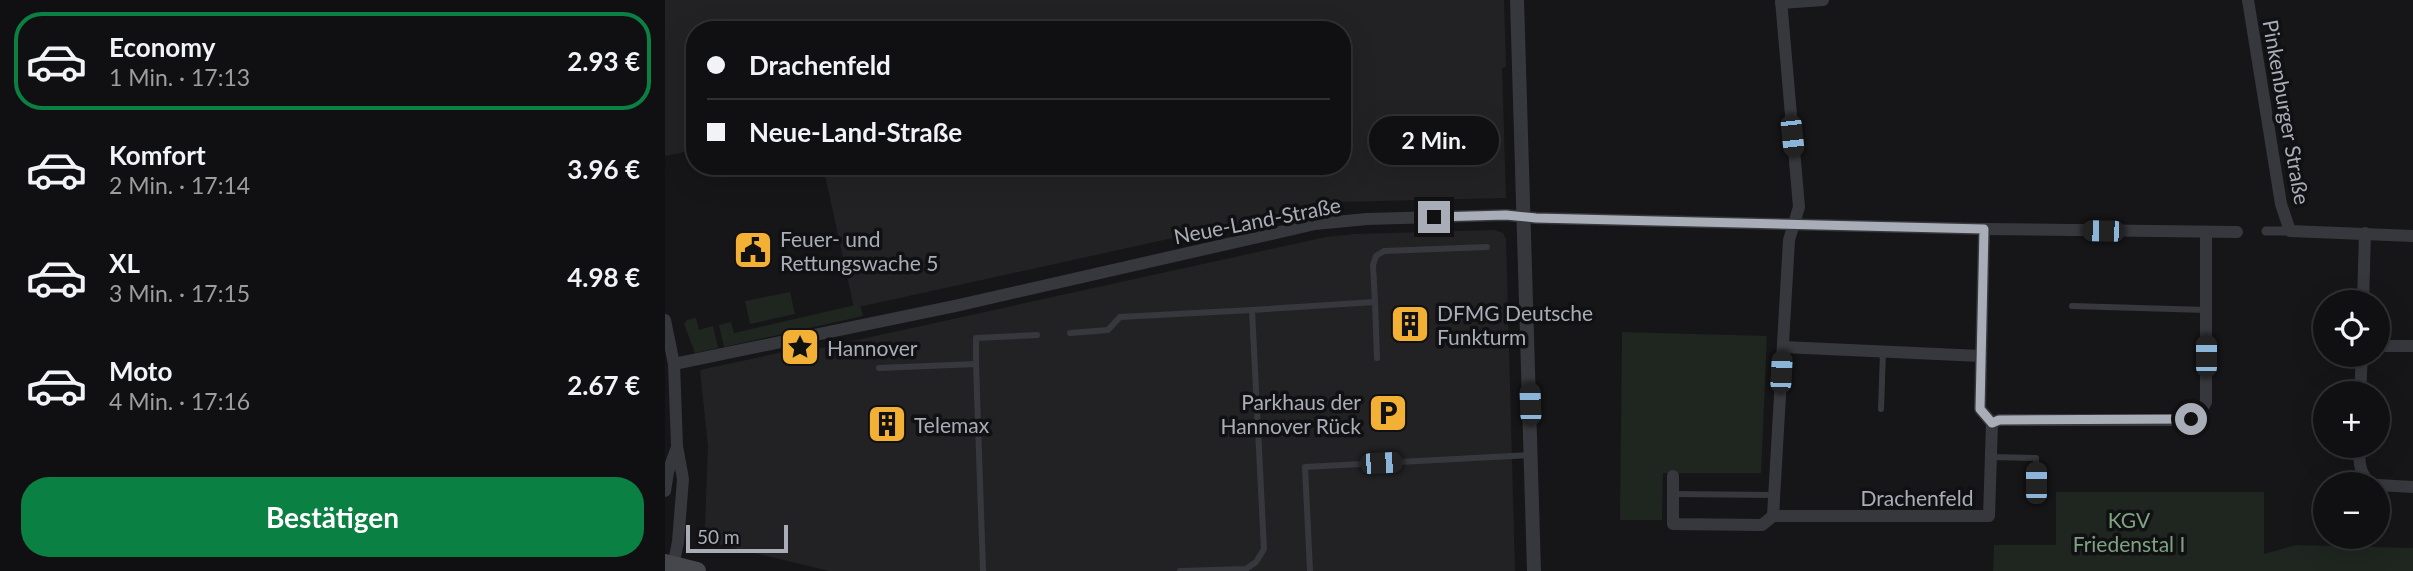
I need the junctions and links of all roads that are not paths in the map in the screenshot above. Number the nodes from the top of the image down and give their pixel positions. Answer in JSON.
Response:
{"nodes":[{"id":1,"x":1517,"y":0,"type":"edge"},
{"id":2,"x":1823,"y":0,"type":"edge"},
{"id":3,"x":2248,"y":0,"type":"edge"},
{"id":4,"x":1781,"y":1,"type":"edge"},
{"id":5,"x":1524,"y":216,"type":"junction"},
{"id":6,"x":1794,"y":225,"type":"junction"},
{"id":7,"x":1984,"y":229,"type":"junction"},
{"id":8,"x":2266,"y":231,"type":"dead end"},
{"id":9,"x":2290,"y":231,"type":"junction"},
{"id":10,"x":2237,"y":232,"type":"dead end"},
{"id":11,"x":2206,"y":233,"type":"junction"},
{"id":12,"x":2365,"y":233,"type":"junction"},
{"id":13,"x":2413,"y":236,"type":"edge"},
{"id":14,"x":1487,"y":247,"type":"dead end"},
{"id":15,"x":2363,"y":290,"type":"edge"},
{"id":16,"x":1375,"y":302,"type":"junction"},
{"id":17,"x":2072,"y":306,"type":"dead end"},
{"id":18,"x":1252,"y":310,"type":"junction"},
{"id":19,"x":2206,"y":310,"type":"junction"},
{"id":20,"x":665,"y":320,"type":"edge"},
{"id":21,"x":1070,"y":333,"type":"dead end"},
{"id":22,"x":1037,"y":335,"type":"dead end"},
{"id":23,"x":2390,"y":346,"type":"edge"},
{"id":24,"x":2413,"y":346,"type":"edge"},
{"id":25,"x":1783,"y":347,"type":"junction"},
{"id":26,"x":1883,"y":352,"type":"junction"},
{"id":27,"x":1981,"y":356,"type":"junction"},
{"id":28,"x":1377,"y":358,"type":"dead end"},
{"id":29,"x":674,"y":364,"type":"junction"},
{"id":30,"x":976,"y":364,"type":"junction"},
{"id":31,"x":879,"y":368,"type":"dead end"},
{"id":32,"x":1881,"y":409,"type":"dead end"},
{"id":33,"x":1992,"y":423,"type":"junction"},
{"id":34,"x":677,"y":446,"type":"junction"},
{"id":35,"x":1531,"y":455,"type":"junction"},
{"id":36,"x":1991,"y":457,"type":"junction"},
{"id":37,"x":1673,"y":476,"type":"dead end"},
{"id":38,"x":2036,"y":483,"type":"dead end"},
{"id":39,"x":2390,"y":486,"type":"edge"},
{"id":40,"x":2413,"y":487,"type":"edge"},
{"id":41,"x":665,"y":491,"type":"edge"},
{"id":42,"x":1673,"y":494,"type":"junction"},
{"id":43,"x":1774,"y":495,"type":"junction"},
{"id":44,"x":1773,"y":516,"type":"junction"},
{"id":45,"x":670,"y":567,"type":"edge"},
{"id":46,"x":697,"y":571,"type":"edge"},
{"id":47,"x":983,"y":571,"type":"edge"},
{"id":48,"x":1180,"y":571,"type":"edge"},
{"id":49,"x":1310,"y":571,"type":"edge"},
{"id":50,"x":1534,"y":571,"type":"edge"}],
"edges":[{"from":1,"to":5,"type":"street"},
{"from":2,"to":4,"type":"street"},
{"from":3,"to":9,"type":"street","name":"Pinkenburger Straße"},
{"from":4,"to":6,"type":"street"},
{"from":5,"to":6,"type":"street","name":"Neue-Land-Straße"},
{"from":5,"to":29,"type":"street","name":"Neue-Land-Straße"},
{"from":5,"to":35,"type":"street"},
{"from":6,"to":7,"type":"street","name":"Neue-Land-Straße"},
{"from":6,"to":25,"type":"street"},
{"from":7,"to":11,"type":"street","name":"Neue-Land-Straße"},
{"from":7,"to":27,"type":"street"},
{"from":8,"to":9,"type":"street"},
{"from":9,"to":12,"type":"street"},
{"from":10,"to":11,"type":"street","name":"Neue-Land-Straße"},
{"from":11,"to":19,"type":"street"},
{"from":12,"to":13,"type":"street"},
{"from":12,"to":15,"type":"street"},
{"from":14,"to":16,"type":"lane"},
{"from":16,"to":18,"type":"lane"},
{"from":16,"to":28,"type":"lane"},
{"from":17,"to":19,"type":"lane"},
{"from":18,"to":21,"type":"lane"},
{"from":18,"to":48,"type":"lane"},
{"from":19,"to":33,"type":"street"},
{"from":20,"to":29,"type":"street"},
{"from":22,"to":30,"type":"lane"},
{"from":23,"to":24,"type":"street"},
{"from":25,"to":26,"type":"street"},
{"from":25,"to":43,"type":"street"},
{"from":26,"to":27,"type":"street"},
{"from":26,"to":32,"type":"lane"},
{"from":27,"to":33,"type":"street"},
{"from":29,"to":34,"type":"street"},
{"from":30,"to":31,"type":"lane"},
{"from":30,"to":47,"type":"lane"},
{"from":33,"to":36,"type":"street","name":"Drachenfeld"},
{"from":34,"to":41,"type":"street"},
{"from":34,"to":45,"type":"street"},
{"from":35,"to":49,"type":"lane"},
{"from":35,"to":50,"type":"street"},
{"from":36,"to":38,"type":"lane"},
{"from":36,"to":44,"type":"street","name":"Drachenfeld"},
{"from":37,"to":42,"type":"street"},
{"from":39,"to":40,"type":"street"},
{"from":42,"to":43,"type":"lane"},
{"from":42,"to":44,"type":"street"},
{"from":43,"to":44,"type":"street"},
{"from":45,"to":46,"type":"main road"}]}
